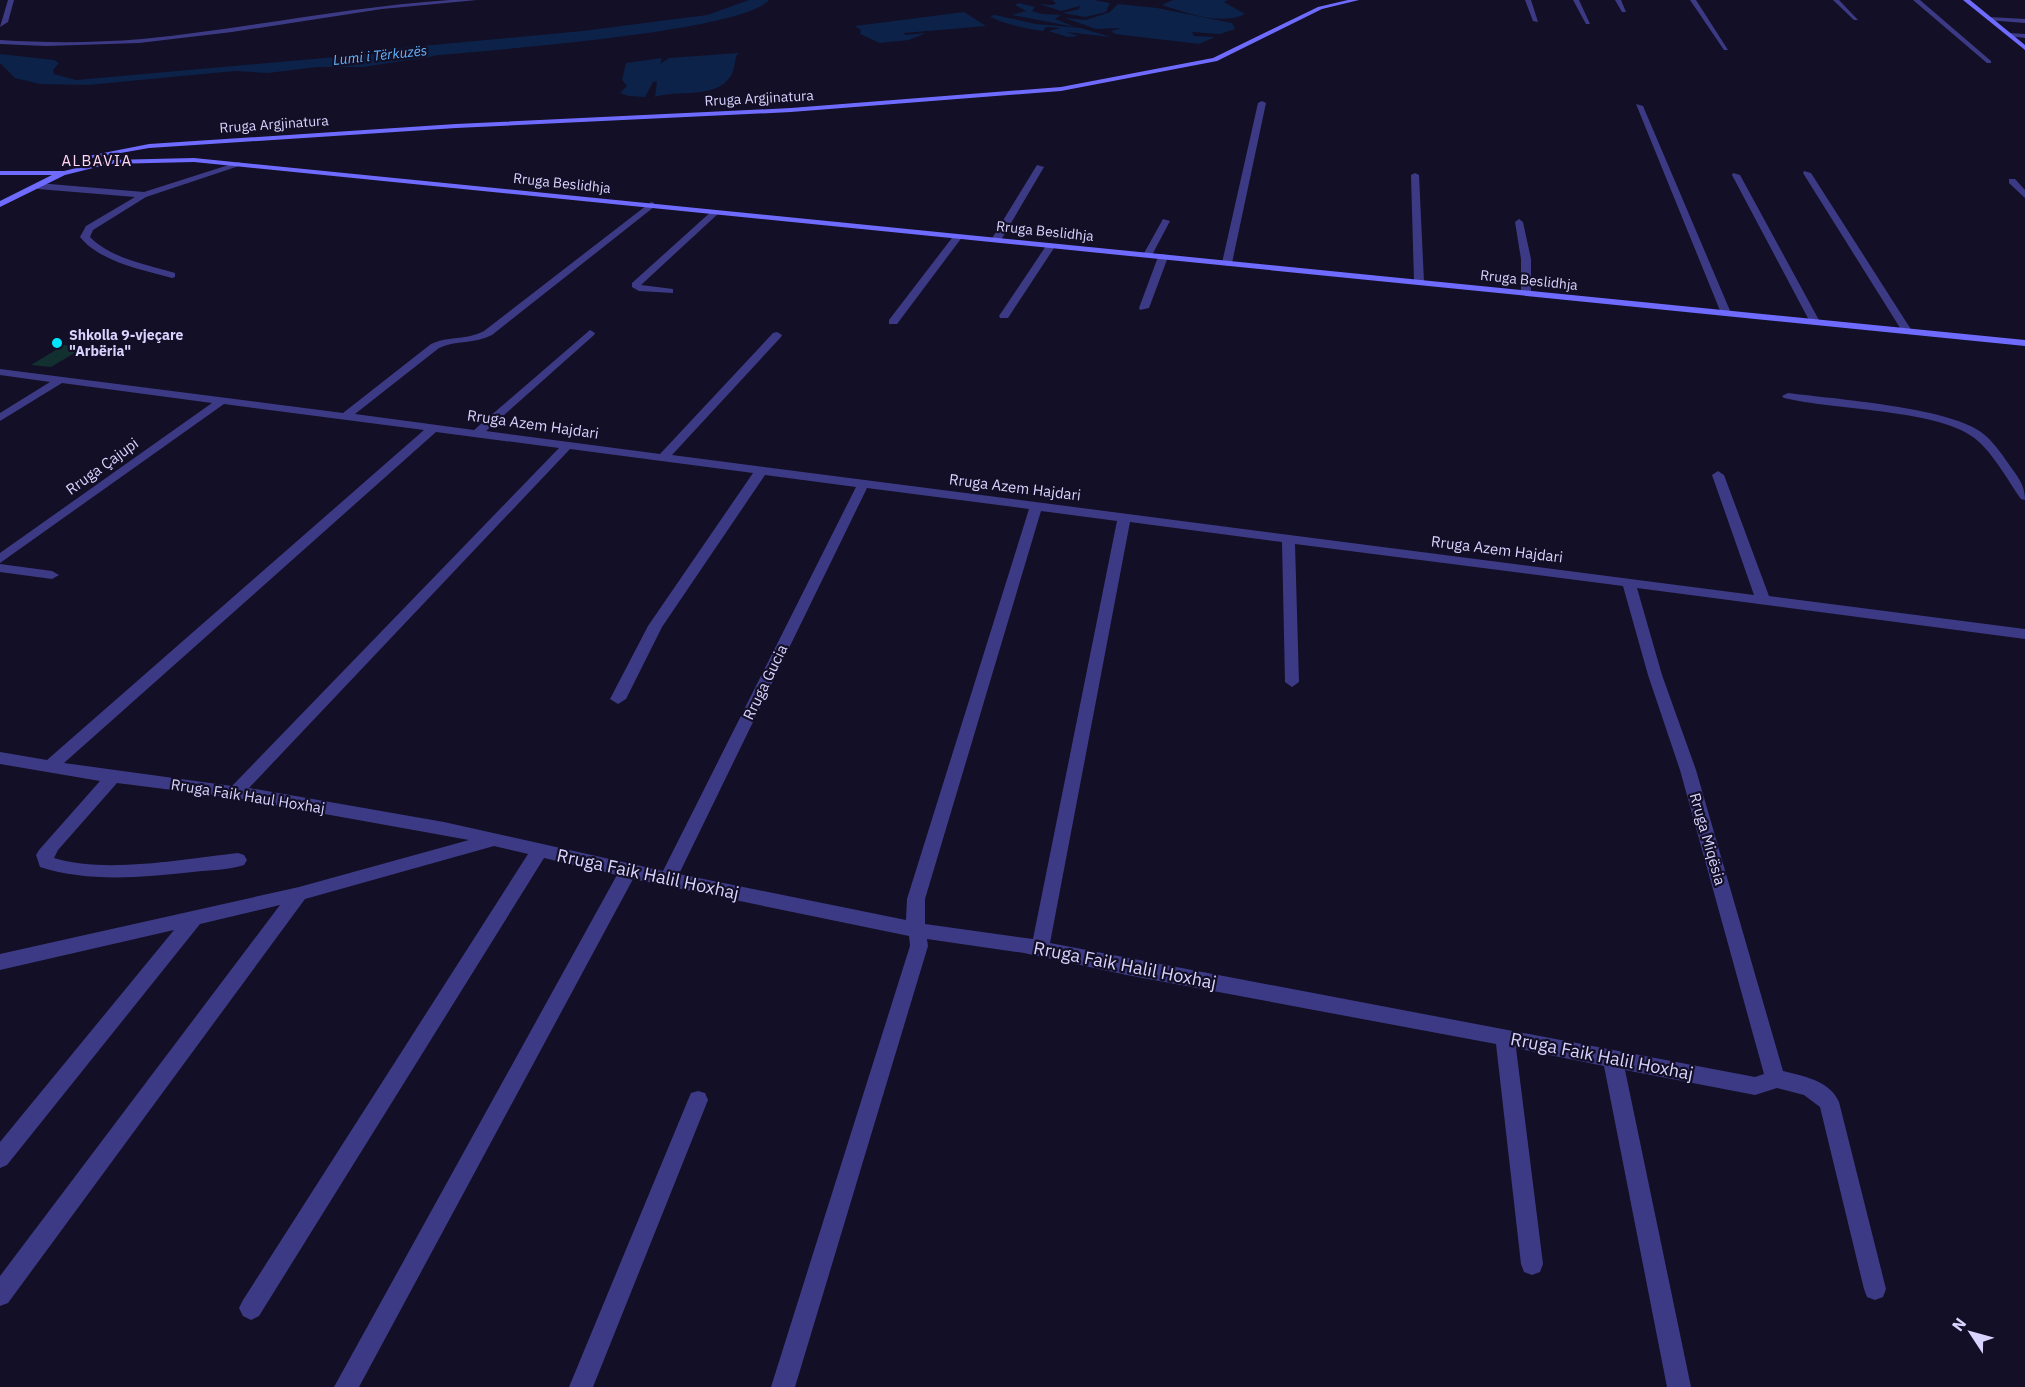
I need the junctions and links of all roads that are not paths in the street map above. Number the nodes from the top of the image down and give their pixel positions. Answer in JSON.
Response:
{"nodes":[{"id":1,"x":11,"y":0,"type":"edge"},
{"id":2,"x":474,"y":0,"type":"edge"},
{"id":3,"x":1356,"y":0,"type":"edge"},
{"id":4,"x":1528,"y":0,"type":"edge"},
{"id":5,"x":1576,"y":0,"type":"edge"},
{"id":6,"x":1618,"y":0,"type":"edge"},
{"id":7,"x":1693,"y":0,"type":"edge"},
{"id":8,"x":1836,"y":0,"type":"edge"},
{"id":9,"x":1916,"y":0,"type":"edge"},
{"id":10,"x":1966,"y":0,"type":"edge"},
{"id":11,"x":1624,"y":11,"type":"dead end"},
{"id":12,"x":1856,"y":19,"type":"dead end"},
{"id":13,"x":1989,"y":19,"type":"junction"},
{"id":14,"x":1536,"y":21,"type":"dead end"},
{"id":15,"x":2025,"y":21,"type":"edge"},
{"id":16,"x":1588,"y":23,"type":"dead end"},
{"id":17,"x":0,"y":25,"type":"edge"},
{"id":18,"x":2010,"y":35,"type":"junction"},
{"id":19,"x":2025,"y":36,"type":"edge"},
{"id":20,"x":0,"y":42,"type":"edge"},
{"id":21,"x":2025,"y":48,"type":"edge"},
{"id":22,"x":1726,"y":49,"type":"dead end"},
{"id":23,"x":1989,"y":62,"type":"dead end"},
{"id":24,"x":1262,"y":103,"type":"dead end"},
{"id":25,"x":1639,"y":106,"type":"dead end"},
{"id":26,"x":149,"y":146,"type":"junction"},
{"id":27,"x":111,"y":157,"type":"junction"},
{"id":28,"x":95,"y":160,"type":"junction"},
{"id":29,"x":131,"y":161,"type":"junction"},
{"id":30,"x":241,"y":164,"type":"junction"},
{"id":31,"x":1040,"y":166,"type":"dead end"},
{"id":32,"x":0,"y":173,"type":"edge"},
{"id":33,"x":64,"y":173,"type":"junction"},
{"id":34,"x":1807,"y":173,"type":"dead end"},
{"id":35,"x":1415,"y":175,"type":"dead end"},
{"id":36,"x":1736,"y":175,"type":"dead end"},
{"id":37,"x":2012,"y":181,"type":"dead end"},
{"id":38,"x":38,"y":186,"type":"junction"},
{"id":39,"x":145,"y":195,"type":"junction"},
{"id":40,"x":2025,"y":195,"type":"edge"},
{"id":41,"x":0,"y":204,"type":"edge"},
{"id":42,"x":651,"y":205,"type":"junction"},
{"id":43,"x":716,"y":212,"type":"junction"},
{"id":44,"x":1166,"y":221,"type":"dead end"},
{"id":45,"x":1518,"y":222,"type":"dead end"},
{"id":46,"x":958,"y":236,"type":"junction"},
{"id":47,"x":996,"y":240,"type":"junction"},
{"id":48,"x":1051,"y":246,"type":"junction"},
{"id":49,"x":1148,"y":255,"type":"junction"},
{"id":50,"x":1163,"y":257,"type":"junction"},
{"id":51,"x":1227,"y":263,"type":"junction"},
{"id":52,"x":172,"y":275,"type":"dead end"},
{"id":53,"x":1419,"y":282,"type":"junction"},
{"id":54,"x":670,"y":291,"type":"dead end"},
{"id":55,"x":1526,"y":293,"type":"junction"},
{"id":56,"x":1144,"y":308,"type":"dead end"},
{"id":57,"x":1726,"y":313,"type":"junction"},
{"id":58,"x":1004,"y":316,"type":"dead end"},
{"id":59,"x":892,"y":322,"type":"dead end"},
{"id":60,"x":1815,"y":322,"type":"junction"},
{"id":61,"x":1907,"y":331,"type":"junction"},
{"id":62,"x":590,"y":333,"type":"dead end"},
{"id":63,"x":777,"y":335,"type":"dead end"},
{"id":64,"x":2025,"y":343,"type":"edge"},
{"id":65,"x":0,"y":372,"type":"edge"},
{"id":66,"x":60,"y":380,"type":"junction"},
{"id":67,"x":1788,"y":396,"type":"dead end"},
{"id":68,"x":223,"y":400,"type":"junction"},
{"id":69,"x":345,"y":417,"type":"junction"},
{"id":70,"x":0,"y":418,"type":"edge"},
{"id":71,"x":434,"y":428,"type":"junction"},
{"id":72,"x":477,"y":434,"type":"junction"},
{"id":73,"x":567,"y":446,"type":"junction"},
{"id":74,"x":663,"y":459,"type":"junction"},
{"id":75,"x":760,"y":471,"type":"junction"},
{"id":76,"x":1718,"y":475,"type":"dead end"},
{"id":77,"x":862,"y":484,"type":"junction"},
{"id":78,"x":2025,"y":496,"type":"edge"},
{"id":79,"x":1036,"y":506,"type":"junction"},
{"id":80,"x":1124,"y":518,"type":"junction"},
{"id":81,"x":1288,"y":539,"type":"junction"},
{"id":82,"x":0,"y":559,"type":"edge"},
{"id":83,"x":0,"y":568,"type":"edge"},
{"id":84,"x":52,"y":575,"type":"dead end"},
{"id":85,"x":1629,"y":583,"type":"junction"},
{"id":86,"x":1763,"y":600,"type":"junction"},
{"id":87,"x":2025,"y":634,"type":"edge"},
{"id":88,"x":1292,"y":682,"type":"dead end"},
{"id":89,"x":618,"y":699,"type":"dead end"},
{"id":90,"x":0,"y":758,"type":"edge"},
{"id":91,"x":49,"y":767,"type":"junction"},
{"id":92,"x":113,"y":777,"type":"junction"},
{"id":93,"x":236,"y":792,"type":"junction"},
{"id":94,"x":496,"y":839,"type":"junction"},
{"id":95,"x":540,"y":850,"type":"junction"},
{"id":96,"x":238,"y":860,"type":"dead end"},
{"id":97,"x":628,"y":871,"type":"junction"},
{"id":98,"x":668,"y":879,"type":"junction"},
{"id":99,"x":299,"y":894,"type":"junction"},
{"id":100,"x":194,"y":918,"type":"junction"},
{"id":101,"x":918,"y":930,"type":"junction"},
{"id":102,"x":1040,"y":948,"type":"junction"},
{"id":103,"x":0,"y":962,"type":"edge"},
{"id":104,"x":1505,"y":1037,"type":"junction"},
{"id":105,"x":1613,"y":1059,"type":"junction"},
{"id":106,"x":1764,"y":1082,"type":"junction"},
{"id":107,"x":698,"y":1100,"type":"dead end"},
{"id":108,"x":0,"y":1158,"type":"edge"},
{"id":109,"x":1532,"y":1264,"type":"dead end"},
{"id":110,"x":1875,"y":1289,"type":"dead end"},
{"id":111,"x":0,"y":1296,"type":"edge"},
{"id":112,"x":251,"y":1308,"type":"dead end"},
{"id":113,"x":346,"y":1387,"type":"edge"},
{"id":114,"x":581,"y":1387,"type":"edge"},
{"id":115,"x":783,"y":1387,"type":"edge"},
{"id":116,"x":1679,"y":1387,"type":"edge"}],
"edges":[{"from":1,"to":17,"type":"street"},
{"from":2,"to":20,"type":"street"},
{"from":3,"to":26,"type":"main road","name":"Rruga Argjinatura"},
{"from":4,"to":14,"type":"street"},
{"from":5,"to":16,"type":"street"},
{"from":6,"to":11,"type":"street"},
{"from":7,"to":22,"type":"street"},
{"from":8,"to":12,"type":"street"},
{"from":9,"to":23,"type":"street"},
{"from":10,"to":13,"type":"main road"},
{"from":13,"to":15,"type":"street"},
{"from":13,"to":18,"type":"main road"},
{"from":18,"to":19,"type":"street"},
{"from":18,"to":21,"type":"main road"},
{"from":24,"to":51,"type":"street"},
{"from":25,"to":57,"type":"street"},
{"from":26,"to":27,"type":"main road","name":"Rruga Argjinatura"},
{"from":26,"to":28,"type":"main road","name":"Rruga Argjinatura"},
{"from":27,"to":28,"type":"main road","name":"Rruga Argjinatura"},
{"from":27,"to":29,"type":"main road"},
{"from":28,"to":29,"type":"main road","name":"Rruga Beslidhja"},
{"from":28,"to":33,"type":"main road","name":"Rruga Beslidhja"},
{"from":28,"to":33,"type":"main road"},
{"from":29,"to":30,"type":"main road","name":"Rruga Beslidhja"},
{"from":30,"to":39,"type":"street"},
{"from":30,"to":42,"type":"main road","name":"Rruga Beslidhja"},
{"from":31,"to":47,"type":"street"},
{"from":32,"to":33,"type":"main road"},
{"from":33,"to":38,"type":"main road"},
{"from":34,"to":61,"type":"street"},
{"from":35,"to":53,"type":"street"},
{"from":36,"to":60,"type":"street"},
{"from":37,"to":40,"type":"street"},
{"from":38,"to":39,"type":"street"},
{"from":38,"to":41,"type":"main road"},
{"from":39,"to":52,"type":"street"},
{"from":42,"to":43,"type":"main road","name":"Rruga Beslidhja"},
{"from":42,"to":69,"type":"street"},
{"from":43,"to":46,"type":"main road","name":"Rruga Beslidhja"},
{"from":43,"to":54,"type":"street"},
{"from":44,"to":49,"type":"street"},
{"from":45,"to":55,"type":"street"},
{"from":46,"to":47,"type":"main road","name":"Rruga Beslidhja"},
{"from":46,"to":59,"type":"street"},
{"from":47,"to":48,"type":"main road","name":"Rruga Beslidhja"},
{"from":48,"to":49,"type":"main road","name":"Rruga Beslidhja"},
{"from":48,"to":58,"type":"street"},
{"from":49,"to":50,"type":"main road","name":"Rruga Beslidhja"},
{"from":50,"to":51,"type":"main road","name":"Rruga Beslidhja"},
{"from":50,"to":56,"type":"street"},
{"from":51,"to":53,"type":"main road","name":"Rruga Beslidhja"},
{"from":53,"to":55,"type":"main road","name":"Rruga Beslidhja"},
{"from":55,"to":57,"type":"main road","name":"Rruga Beslidhja"},
{"from":57,"to":60,"type":"main road","name":"Rruga Beslidhja"},
{"from":60,"to":61,"type":"main road","name":"Rruga Beslidhja"},
{"from":61,"to":64,"type":"main road","name":"Rruga Beslidhja"},
{"from":62,"to":72,"type":"street"},
{"from":63,"to":74,"type":"street"},
{"from":65,"to":66,"type":"street","name":"Rruga Azem Hajdari"},
{"from":66,"to":68,"type":"street","name":"Rruga Azem Hajdari"},
{"from":66,"to":70,"type":"street"},
{"from":67,"to":78,"type":"street"},
{"from":68,"to":69,"type":"street","name":"Rruga Azem Hajdari"},
{"from":68,"to":82,"type":"street","name":"Rruga Çajupi"},
{"from":69,"to":71,"type":"street","name":"Rruga Azem Hajdari"},
{"from":71,"to":72,"type":"street","name":"Rruga Azem Hajdari"},
{"from":71,"to":91,"type":"street"},
{"from":72,"to":73,"type":"street","name":"Rruga Azem Hajdari"},
{"from":73,"to":74,"type":"street","name":"Rruga Azem Hajdari"},
{"from":73,"to":93,"type":"street"},
{"from":74,"to":75,"type":"street","name":"Rruga Azem Hajdari"},
{"from":75,"to":77,"type":"street","name":"Rruga Azem Hajdari"},
{"from":75,"to":89,"type":"street"},
{"from":76,"to":86,"type":"street"},
{"from":77,"to":79,"type":"street","name":"Rruga Azem Hajdari"},
{"from":77,"to":98,"type":"street","name":"Rruga Gucia"},
{"from":79,"to":80,"type":"street","name":"Rruga Azem Hajdari"},
{"from":79,"to":101,"type":"street"},
{"from":80,"to":81,"type":"street","name":"Rruga Azem Hajdari"},
{"from":80,"to":102,"type":"street"},
{"from":81,"to":85,"type":"street","name":"Rruga Azem Hajdari"},
{"from":81,"to":88,"type":"street"},
{"from":83,"to":84,"type":"street"},
{"from":85,"to":86,"type":"street","name":"Rruga Azem Hajdari"},
{"from":85,"to":106,"type":"street","name":"Rruga Miqësia"},
{"from":86,"to":87,"type":"street","name":"Rruga Azem Hajdari"},
{"from":90,"to":91,"type":"street","name":"Rruga Faik Haul Hoxhaj"},
{"from":91,"to":92,"type":"street","name":"Rruga Faik Haul Hoxhaj"},
{"from":92,"to":93,"type":"street","name":"Rruga Faik Haul Hoxhaj"},
{"from":92,"to":96,"type":"street"},
{"from":93,"to":94,"type":"street","name":"Rruga Faik Haul Hoxhaj"},
{"from":94,"to":95,"type":"street","name":"Rruga Faik Halil Hoxhaj"},
{"from":94,"to":99,"type":"street"},
{"from":95,"to":97,"type":"street","name":"Rruga Faik Halil Hoxhaj"},
{"from":95,"to":112,"type":"street"},
{"from":97,"to":98,"type":"street","name":"Rruga Faik Halil Hoxhaj"},
{"from":97,"to":113,"type":"street"},
{"from":98,"to":101,"type":"street","name":"Rruga Faik Halil Hoxhaj"},
{"from":99,"to":100,"type":"street"},
{"from":99,"to":111,"type":"street"},
{"from":100,"to":103,"type":"street"},
{"from":100,"to":108,"type":"street"},
{"from":101,"to":102,"type":"street","name":"Rruga Faik Halil Hoxhaj"},
{"from":101,"to":115,"type":"street"},
{"from":102,"to":104,"type":"street","name":"Rruga Faik Halil Hoxhaj"},
{"from":104,"to":105,"type":"street","name":"Rruga Faik Halil Hoxhaj"},
{"from":104,"to":109,"type":"street"},
{"from":105,"to":106,"type":"street","name":"Rruga Faik Halil Hoxhaj"},
{"from":105,"to":116,"type":"street"},
{"from":106,"to":110,"type":"street","name":"Rruga Faik Halil Hoxhaj"},
{"from":107,"to":114,"type":"street"}]}
